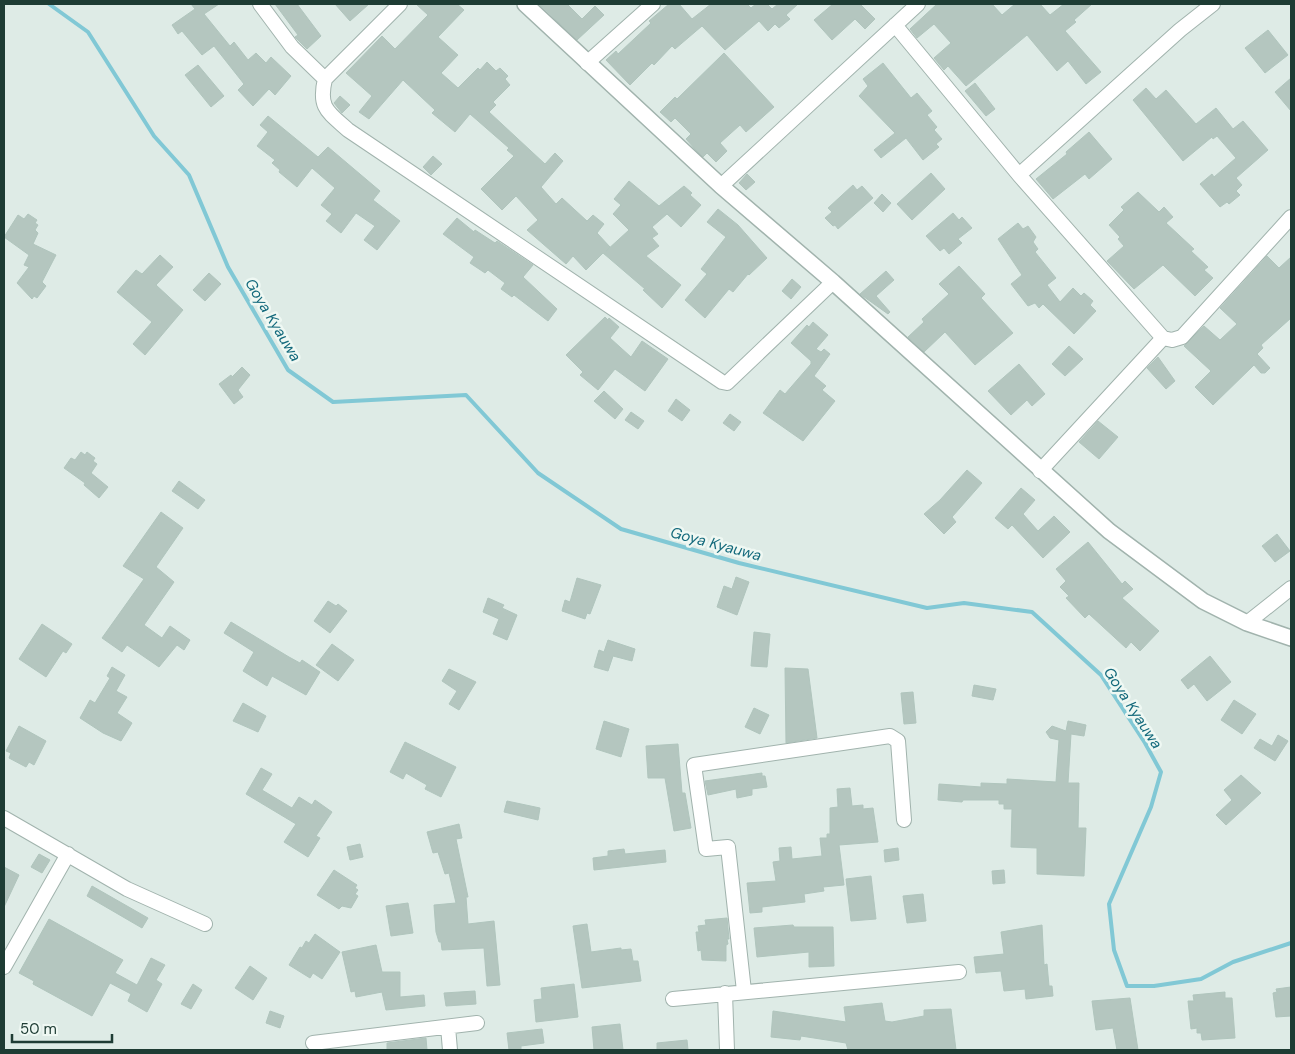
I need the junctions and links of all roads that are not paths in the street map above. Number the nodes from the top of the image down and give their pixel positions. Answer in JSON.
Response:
{"nodes":[{"id":1,"x":260,"y":4,"type":"edge"},
{"id":2,"x":400,"y":4,"type":"edge"},
{"id":3,"x":525,"y":4,"type":"edge"},
{"id":4,"x":653,"y":4,"type":"edge"},
{"id":5,"x":918,"y":4,"type":"edge"},
{"id":6,"x":1213,"y":4,"type":"edge"},
{"id":7,"x":895,"y":25,"type":"junction"},
{"id":8,"x":587,"y":62,"type":"junction"},
{"id":9,"x":325,"y":78,"type":"junction"},
{"id":10,"x":1019,"y":175,"type":"junction"},
{"id":11,"x":721,"y":186,"type":"junction"},
{"id":12,"x":1291,"y":217,"type":"edge"},
{"id":13,"x":833,"y":282,"type":"junction"},
{"id":14,"x":1162,"y":338,"type":"junction"},
{"id":15,"x":1040,"y":471,"type":"junction"},
{"id":16,"x":1291,"y":588,"type":"edge"},
{"id":17,"x":1247,"y":623,"type":"junction"},
{"id":18,"x":1291,"y":638,"type":"edge"},
{"id":19,"x":4,"y":818,"type":"edge"},
{"id":20,"x":904,"y":820,"type":"dead end"},
{"id":21,"x":68,"y":854,"type":"junction"},
{"id":22,"x":205,"y":924,"type":"dead end"},
{"id":23,"x":4,"y":967,"type":"edge"},
{"id":24,"x":959,"y":972,"type":"dead end"},
{"id":25,"x":744,"y":991,"type":"junction"},
{"id":26,"x":725,"y":993,"type":"junction"},
{"id":27,"x":673,"y":999,"type":"dead end"},
{"id":28,"x":477,"y":1023,"type":"dead end"},
{"id":29,"x":448,"y":1027,"type":"junction"},
{"id":30,"x":313,"y":1043,"type":"dead end"},
{"id":31,"x":450,"y":1050,"type":"edge"},
{"id":32,"x":728,"y":1050,"type":"edge"}],
"edges":[{"from":1,"to":9,"type":"street"},
{"from":2,"to":9,"type":"street"},
{"from":3,"to":8,"type":"street"},
{"from":4,"to":8,"type":"street"},
{"from":5,"to":7,"type":"street"},
{"from":6,"to":10,"type":"street"},
{"from":7,"to":10,"type":"street"},
{"from":7,"to":11,"type":"street"},
{"from":8,"to":11,"type":"street"},
{"from":9,"to":13,"type":"street"},
{"from":10,"to":14,"type":"street"},
{"from":11,"to":13,"type":"street"},
{"from":12,"to":14,"type":"street"},
{"from":13,"to":15,"type":"street"},
{"from":14,"to":15,"type":"street"},
{"from":15,"to":17,"type":"street"},
{"from":16,"to":17,"type":"street"},
{"from":17,"to":18,"type":"street"},
{"from":19,"to":21,"type":"street"},
{"from":20,"to":25,"type":"street"},
{"from":21,"to":22,"type":"street"},
{"from":21,"to":23,"type":"street"},
{"from":24,"to":25,"type":"street"},
{"from":25,"to":26,"type":"street"},
{"from":26,"to":27,"type":"street"},
{"from":26,"to":32,"type":"street"},
{"from":28,"to":29,"type":"street"},
{"from":29,"to":30,"type":"street"},
{"from":29,"to":31,"type":"street"}]}
